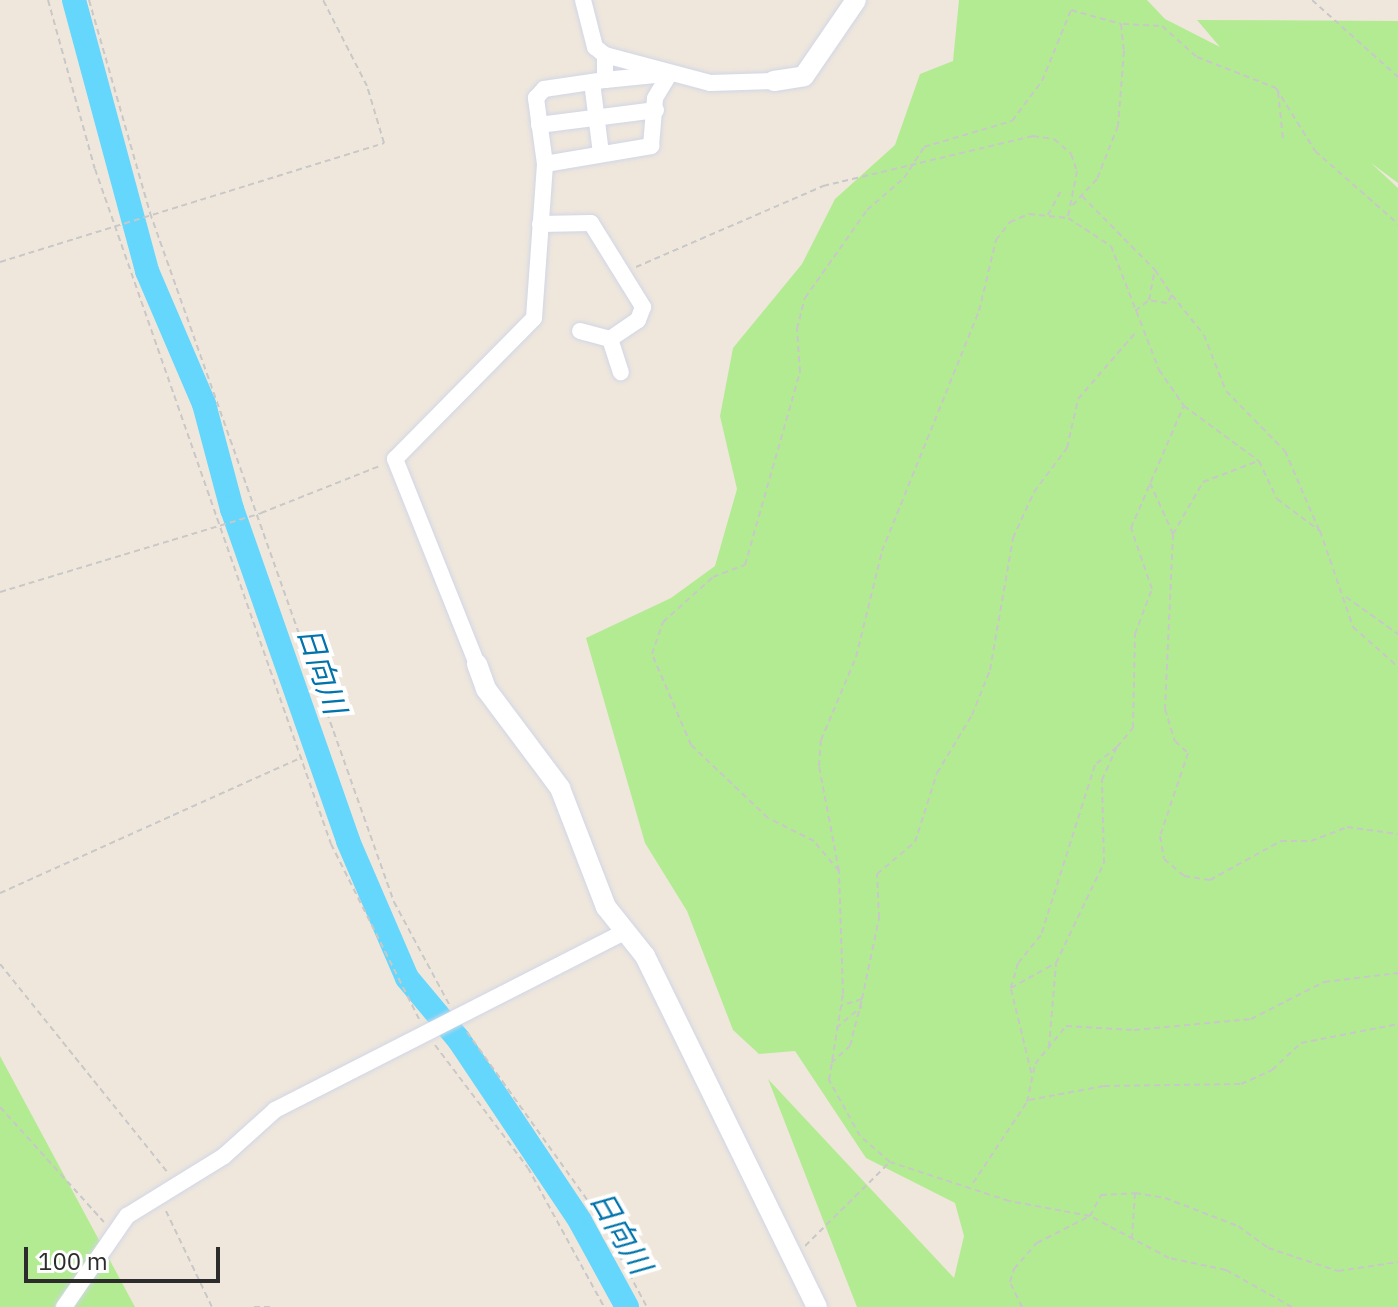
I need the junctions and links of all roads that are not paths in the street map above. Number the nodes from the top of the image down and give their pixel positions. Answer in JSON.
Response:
{"nodes":[{"id":1,"x":583,"y":0,"type":"edge"},
{"id":2,"x":856,"y":0,"type":"edge"},
{"id":3,"x":605,"y":55,"type":"junction"},
{"id":4,"x":670,"y":73,"type":"junction"},
{"id":5,"x":598,"y":81,"type":"junction"},
{"id":6,"x":774,"y":81,"type":"joint"},
{"id":7,"x":656,"y":110,"type":"junction"},
{"id":8,"x":597,"y":117,"type":"junction"},
{"id":9,"x":539,"y":125,"type":"junction"},
{"id":10,"x":601,"y":153,"type":"junction"},
{"id":11,"x":545,"y":164,"type":"junction"},
{"id":12,"x":540,"y":224,"type":"junction"},
{"id":13,"x":580,"y":331,"type":"dead end"},
{"id":14,"x":610,"y":339,"type":"junction"},
{"id":15,"x":621,"y":372,"type":"dead end"},
{"id":16,"x":477,"y":664,"type":"joint"},
{"id":17,"x":625,"y":932,"type":"junction"},
{"id":18,"x":64,"y":1307,"type":"edge"},
{"id":19,"x":817,"y":1307,"type":"edge"}],
"edges":[{"from":1,"to":3,"type":"street"},
{"from":2,"to":6,"type":"street"},
{"from":3,"to":4,"type":"street"},
{"from":3,"to":5,"type":"street"},
{"from":4,"to":5,"type":"street"},
{"from":4,"to":6,"type":"street"},
{"from":4,"to":7,"type":"street"},
{"from":5,"to":8,"type":"street"},
{"from":5,"to":9,"type":"street"},
{"from":7,"to":8,"type":"street"},
{"from":7,"to":10,"type":"street"},
{"from":8,"to":9,"type":"street"},
{"from":8,"to":10,"type":"street"},
{"from":9,"to":11,"type":"street"},
{"from":10,"to":11,"type":"street"},
{"from":11,"to":12,"type":"street"},
{"from":12,"to":14,"type":"street"},
{"from":12,"to":16,"type":"street"},
{"from":13,"to":14,"type":"street"},
{"from":14,"to":15,"type":"street"},
{"from":16,"to":17,"type":"street"},
{"from":17,"to":18,"type":"street"},
{"from":17,"to":19,"type":"street"}]}
